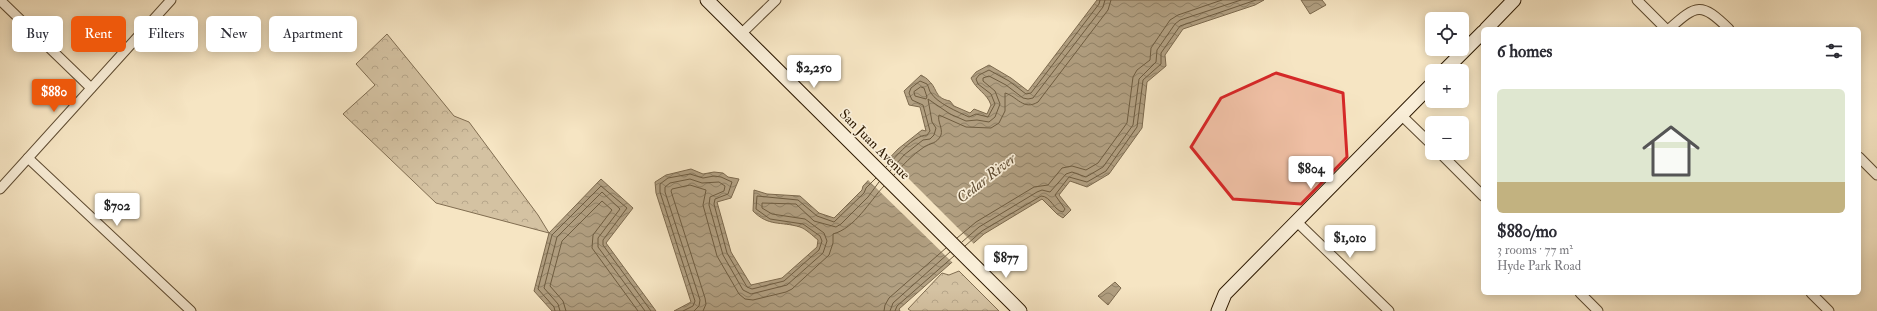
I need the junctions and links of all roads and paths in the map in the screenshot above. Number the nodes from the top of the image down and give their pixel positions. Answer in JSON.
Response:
{"nodes":[{"id":1,"x":0,"y":0,"type":"edge"},
{"id":2,"x":171,"y":0,"type":"edge"},
{"id":3,"x":707,"y":0,"type":"edge"},
{"id":4,"x":776,"y":0,"type":"edge"},
{"id":5,"x":1514,"y":0,"type":"edge"},
{"id":6,"x":1637,"y":0,"type":"edge"},
{"id":7,"x":1488,"y":27,"type":"edge"},
{"id":8,"x":1664,"y":27,"type":"edge"},
{"id":9,"x":1671,"y":27,"type":"edge"},
{"id":10,"x":1727,"y":27,"type":"edge"},
{"id":11,"x":741,"y":34,"type":"junction"},
{"id":12,"x":1481,"y":34,"type":"edge"},
{"id":13,"x":1451,"y":64,"type":"edge"},
{"id":14,"x":91,"y":88,"type":"junction"},
{"id":15,"x":1425,"y":91,"type":"edge"},
{"id":16,"x":1401,"y":115,"type":"junction"},
{"id":17,"x":1425,"y":139,"type":"edge"},
{"id":18,"x":28,"y":158,"type":"junction"},
{"id":19,"x":1861,"y":159,"type":"edge"},
{"id":20,"x":1447,"y":160,"type":"edge"},
{"id":21,"x":1877,"y":175,"type":"edge"},
{"id":22,"x":0,"y":189,"type":"edge"},
{"id":23,"x":1481,"y":194,"type":"edge"},
{"id":24,"x":1297,"y":222,"type":"junction"},
{"id":25,"x":1582,"y":295,"type":"edge"},
{"id":26,"x":1813,"y":295,"type":"edge"},
{"id":27,"x":191,"y":311,"type":"edge"},
{"id":28,"x":1020,"y":311,"type":"edge"},
{"id":29,"x":1218,"y":311,"type":"edge"},
{"id":30,"x":1389,"y":311,"type":"edge"},
{"id":31,"x":1598,"y":311,"type":"edge"},
{"id":32,"x":1829,"y":311,"type":"edge"}],
"edges":[{"from":1,"to":14,"type":"street"},
{"from":2,"to":14,"type":"street"},
{"from":3,"to":11,"type":"main road","name":"San Juan Avenue"},
{"from":4,"to":11,"type":"street"},
{"from":5,"to":7,"type":"main road"},
{"from":6,"to":8,"type":"street"},
{"from":9,"to":10,"type":"street"},
{"from":11,"to":28,"type":"main road","name":"San Juan Avenue"},
{"from":12,"to":13,"type":"main road"},
{"from":14,"to":18,"type":"street"},
{"from":15,"to":16,"type":"main road"},
{"from":16,"to":17,"type":"street"},
{"from":16,"to":24,"type":"main road"},
{"from":18,"to":22,"type":"street"},
{"from":18,"to":27,"type":"street"},
{"from":19,"to":21,"type":"street"},
{"from":20,"to":23,"type":"street"},
{"from":24,"to":29,"type":"main road"},
{"from":24,"to":30,"type":"street"},
{"from":25,"to":31,"type":"street"},
{"from":26,"to":32,"type":"street"}]}
